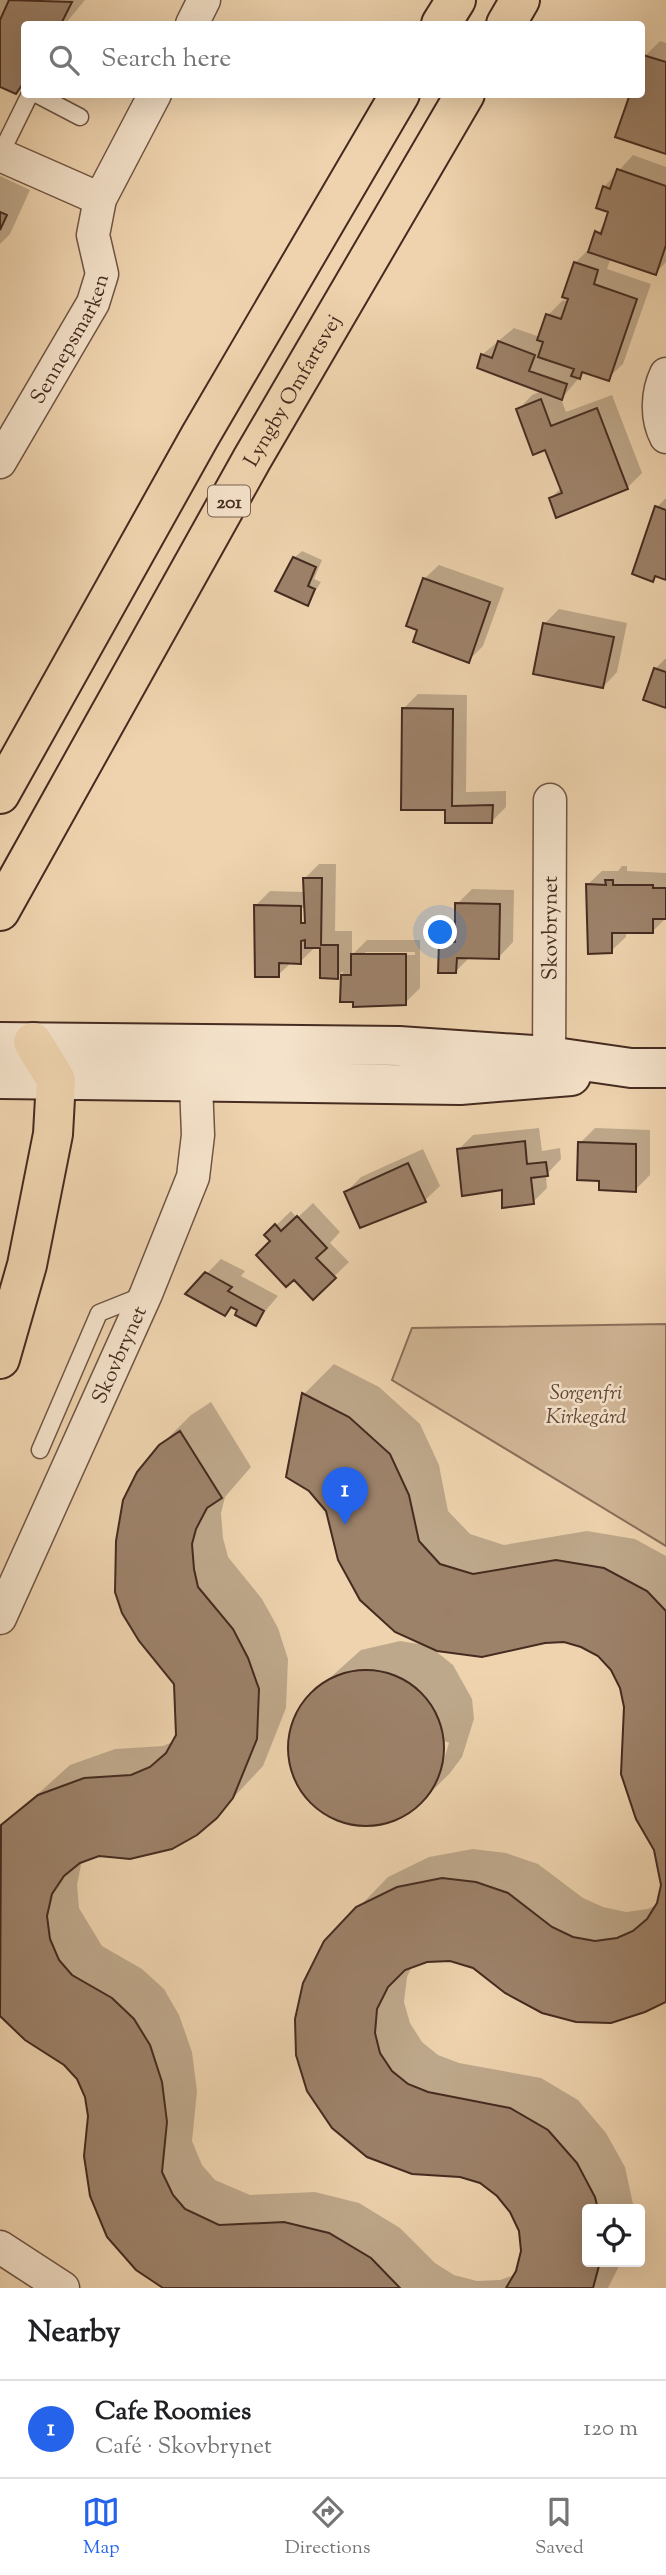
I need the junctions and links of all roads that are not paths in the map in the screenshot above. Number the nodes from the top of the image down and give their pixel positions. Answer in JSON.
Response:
{"nodes":[{"id":1,"x":204,"y":0,"type":"edge"},
{"id":2,"x":456,"y":0,"type":"edge"},
{"id":3,"x":520,"y":0,"type":"edge"},
{"id":4,"x":194,"y":21,"type":"edge"},
{"id":5,"x":443,"y":21,"type":"edge"},
{"id":6,"x":508,"y":21,"type":"edge"},
{"id":7,"x":28,"y":98,"type":"edge"},
{"id":8,"x":44,"y":98,"type":"edge"},
{"id":9,"x":153,"y":98,"type":"edge"},
{"id":10,"x":398,"y":98,"type":"edge"},
{"id":11,"x":463,"y":98,"type":"edge"},
{"id":12,"x":80,"y":117,"type":"dead end"},
{"id":13,"x":0,"y":155,"type":"edge"},
{"id":14,"x":100,"y":199,"type":"junction"},
{"id":15,"x":666,"y":374,"type":"edge"},
{"id":16,"x":666,"y":437,"type":"edge"},
{"id":17,"x":0,"y":462,"type":"edge"},
{"id":18,"x":0,"y":794,"type":"edge"},
{"id":19,"x":550,"y":800,"type":"dead end"},
{"id":20,"x":0,"y":911,"type":"edge"},
{"id":21,"x":18,"y":1042,"type":"edge"},
{"id":22,"x":195,"y":1064,"type":"junction"},
{"id":23,"x":548,"y":1067,"type":"junction"},
{"id":24,"x":648,"y":1068,"type":"edge"},
{"id":25,"x":3,"y":1079,"type":"edge"},
{"id":26,"x":56,"y":1080,"type":"junction"},
{"id":27,"x":146,"y":1294,"type":"junction"},
{"id":28,"x":0,"y":1359,"type":"edge"},
{"id":29,"x":40,"y":1450,"type":"dead end"},
{"id":30,"x":0,"y":1618,"type":"edge"},
{"id":31,"x":0,"y":2247,"type":"edge"},
{"id":32,"x":63,"y":2288,"type":"edge"}],
"edges":[{"from":1,"to":4,"type":"street"},
{"from":2,"to":5,"type":"highway"},
{"from":3,"to":6,"type":"highway"},
{"from":7,"to":13,"type":"lane"},
{"from":8,"to":12,"type":"lane"},
{"from":9,"to":14,"type":"street","name":"Sennepsmarken"},
{"from":10,"to":18,"type":"highway","number":"201"},
{"from":11,"to":20,"type":"highway","name":"Lyngby Omfartsvej","number":"201"},
{"from":13,"to":14,"type":"street"},
{"from":14,"to":17,"type":"street","name":"Sennepsmarken"},
{"from":15,"to":16,"type":"street"},
{"from":19,"to":23,"type":"street","name":"Skovbrynet"},
{"from":21,"to":22,"type":"street"},
{"from":21,"to":26,"type":"highway"},
{"from":22,"to":23,"type":"street"},
{"from":22,"to":26,"type":"street"},
{"from":22,"to":27,"type":"street","name":"Skovbrynet"},
{"from":23,"to":24,"type":"street"},
{"from":25,"to":26,"type":"street"},
{"from":26,"to":28,"type":"highway"},
{"from":27,"to":29,"type":"lane"},
{"from":27,"to":30,"type":"street","name":"Skovbrynet"},
{"from":31,"to":32,"type":"street"}]}
